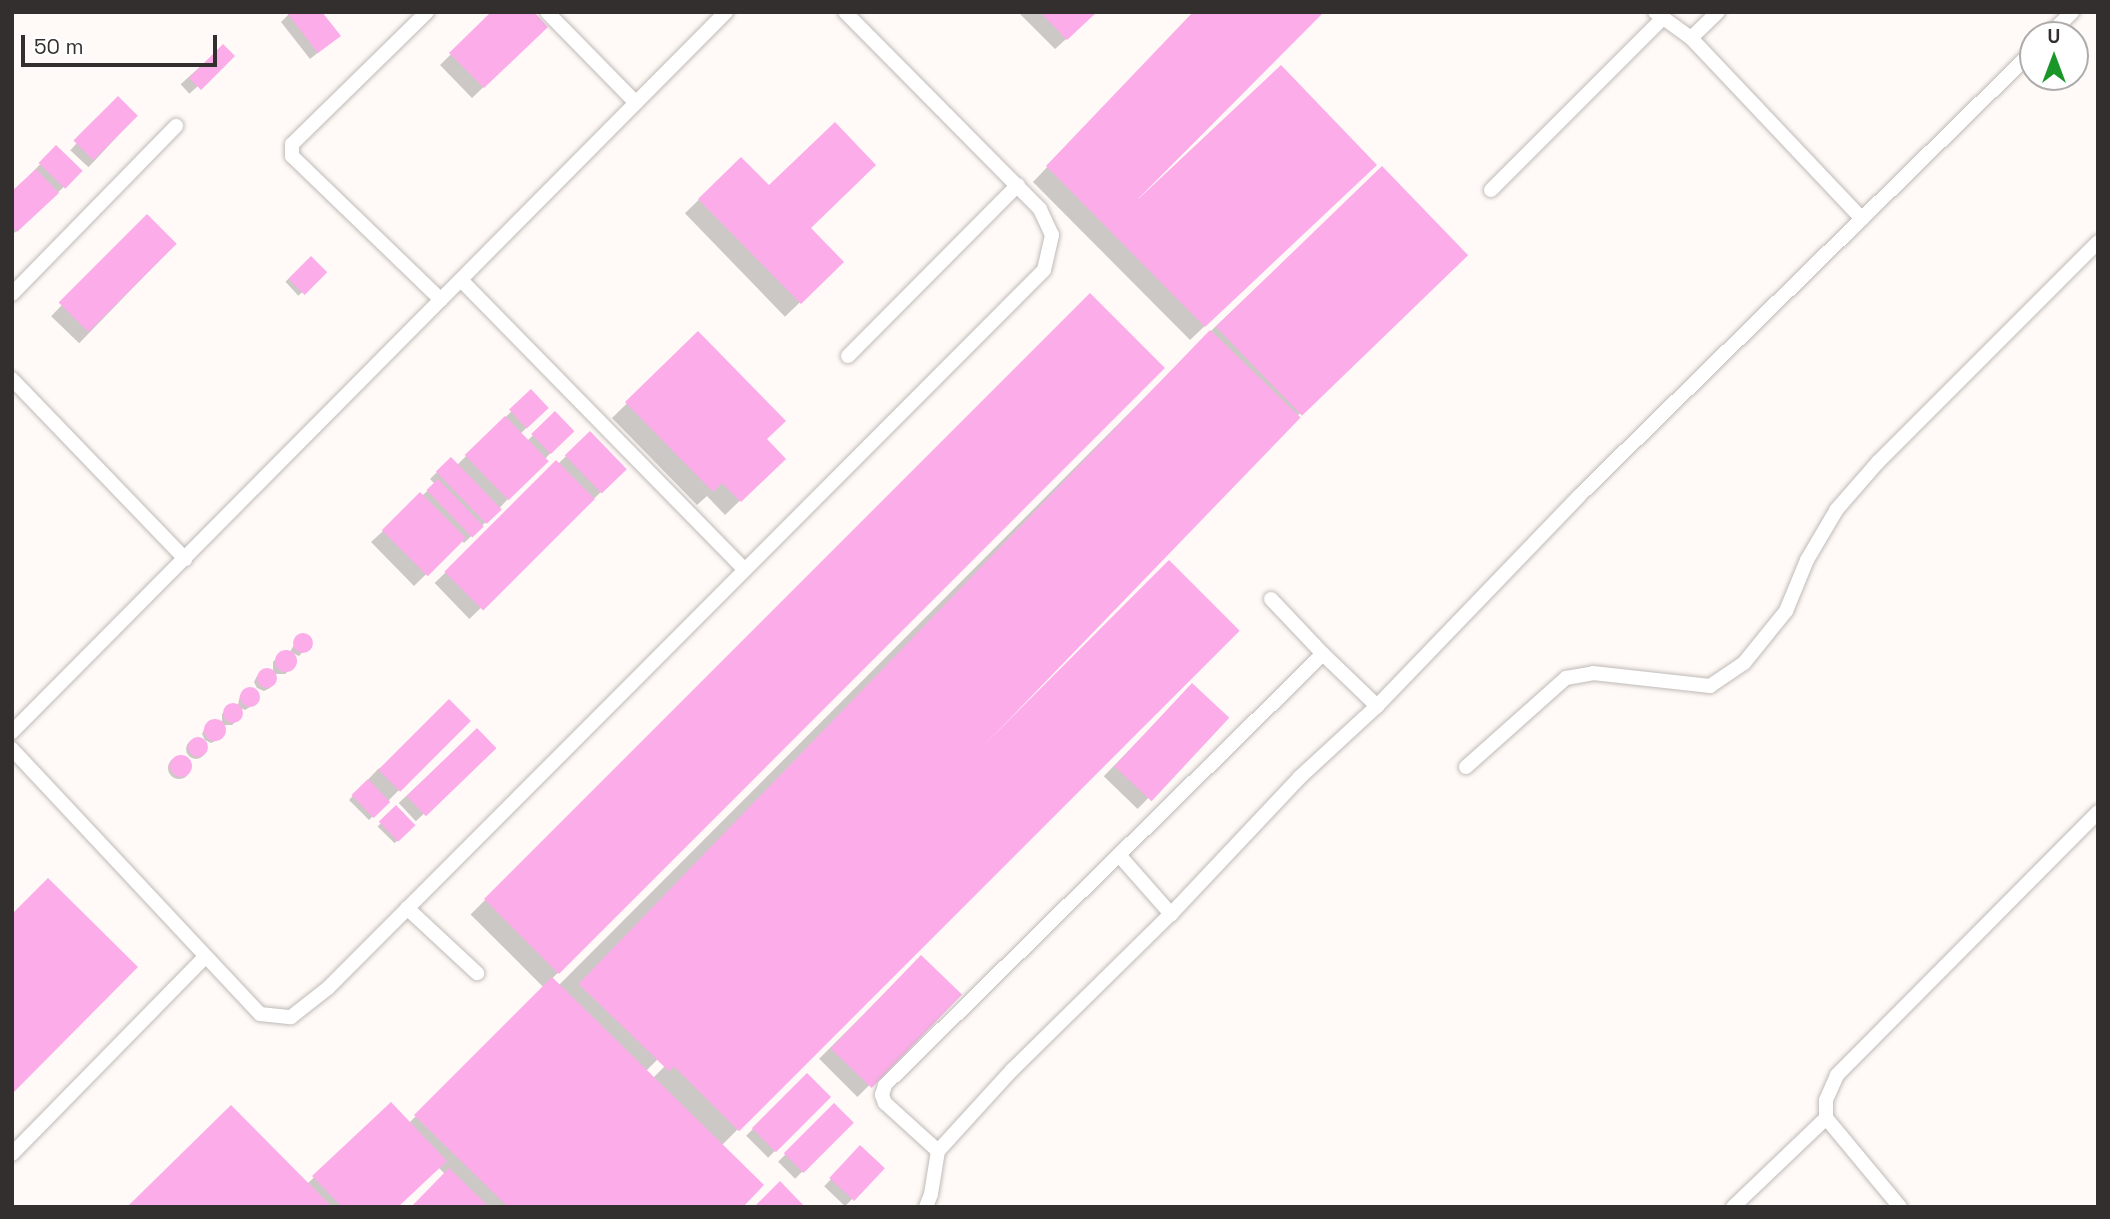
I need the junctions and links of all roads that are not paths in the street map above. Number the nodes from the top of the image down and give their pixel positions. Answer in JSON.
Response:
{"nodes":[{"id":1,"x":427,"y":12,"type":"edge"},
{"id":2,"x":548,"y":12,"type":"edge"},
{"id":3,"x":726,"y":12,"type":"edge"},
{"id":4,"x":845,"y":12,"type":"edge"},
{"id":5,"x":1718,"y":12,"type":"edge"},
{"id":6,"x":1658,"y":16,"type":"edge"},
{"id":7,"x":1691,"y":38,"type":"junction"},
{"id":8,"x":2019,"y":65,"type":"edge"},
{"id":9,"x":636,"y":103,"type":"junction"},
{"id":10,"x":176,"y":126,"type":"dead end"},
{"id":11,"x":1017,"y":185,"type":"junction"},
{"id":12,"x":1491,"y":190,"type":"dead end"},
{"id":13,"x":1863,"y":219,"type":"junction"},
{"id":14,"x":2098,"y":242,"type":"edge"},
{"id":15,"x":461,"y":280,"type":"junction"},
{"id":16,"x":12,"y":294,"type":"edge"},
{"id":17,"x":441,"y":300,"type":"junction"},
{"id":18,"x":848,"y":356,"type":"dead end"},
{"id":19,"x":12,"y":379,"type":"edge"},
{"id":20,"x":185,"y":559,"type":"junction"},
{"id":21,"x":744,"y":569,"type":"junction"},
{"id":22,"x":1271,"y":599,"type":"dead end"},
{"id":23,"x":1323,"y":654,"type":"junction"},
{"id":24,"x":1377,"y":706,"type":"junction"},
{"id":25,"x":12,"y":732,"type":"edge"},
{"id":26,"x":12,"y":749,"type":"edge"},
{"id":27,"x":1466,"y":766,"type":"dead end"},
{"id":28,"x":2098,"y":812,"type":"edge"},
{"id":29,"x":1119,"y":855,"type":"junction"},
{"id":30,"x":408,"y":908,"type":"junction"},
{"id":31,"x":1171,"y":914,"type":"junction"},
{"id":32,"x":204,"y":958,"type":"junction"},
{"id":33,"x":477,"y":973,"type":"dead end"},
{"id":34,"x":1826,"y":1118,"type":"junction"},
{"id":35,"x":938,"y":1151,"type":"junction"},
{"id":36,"x":12,"y":1154,"type":"edge"},
{"id":37,"x":926,"y":1207,"type":"edge"},
{"id":38,"x":1733,"y":1207,"type":"edge"},
{"id":39,"x":1900,"y":1207,"type":"edge"}],
"edges":[{"from":1,"to":17,"type":"lane"},
{"from":2,"to":9,"type":"lane"},
{"from":3,"to":9,"type":"lane"},
{"from":4,"to":11,"type":"lane"},
{"from":5,"to":7,"type":"lane"},
{"from":6,"to":7,"type":"lane"},
{"from":6,"to":12,"type":"lane"},
{"from":7,"to":13,"type":"lane"},
{"from":8,"to":13,"type":"lane"},
{"from":9,"to":15,"type":"lane"},
{"from":10,"to":16,"type":"lane"},
{"from":11,"to":18,"type":"lane"},
{"from":11,"to":21,"type":"lane"},
{"from":13,"to":24,"type":"lane"},
{"from":14,"to":27,"type":"lane"},
{"from":15,"to":17,"type":"lane"},
{"from":15,"to":21,"type":"lane"},
{"from":17,"to":20,"type":"lane"},
{"from":19,"to":20,"type":"lane"},
{"from":20,"to":25,"type":"lane"},
{"from":21,"to":30,"type":"lane"},
{"from":22,"to":23,"type":"lane"},
{"from":23,"to":24,"type":"lane"},
{"from":23,"to":29,"type":"lane"},
{"from":24,"to":31,"type":"lane"},
{"from":26,"to":32,"type":"lane"},
{"from":28,"to":34,"type":"lane"},
{"from":29,"to":31,"type":"lane"},
{"from":29,"to":35,"type":"lane"},
{"from":30,"to":32,"type":"lane"},
{"from":30,"to":33,"type":"lane"},
{"from":31,"to":35,"type":"lane"},
{"from":32,"to":36,"type":"lane"},
{"from":34,"to":38,"type":"lane"},
{"from":34,"to":39,"type":"lane"},
{"from":35,"to":37,"type":"lane"}]}
